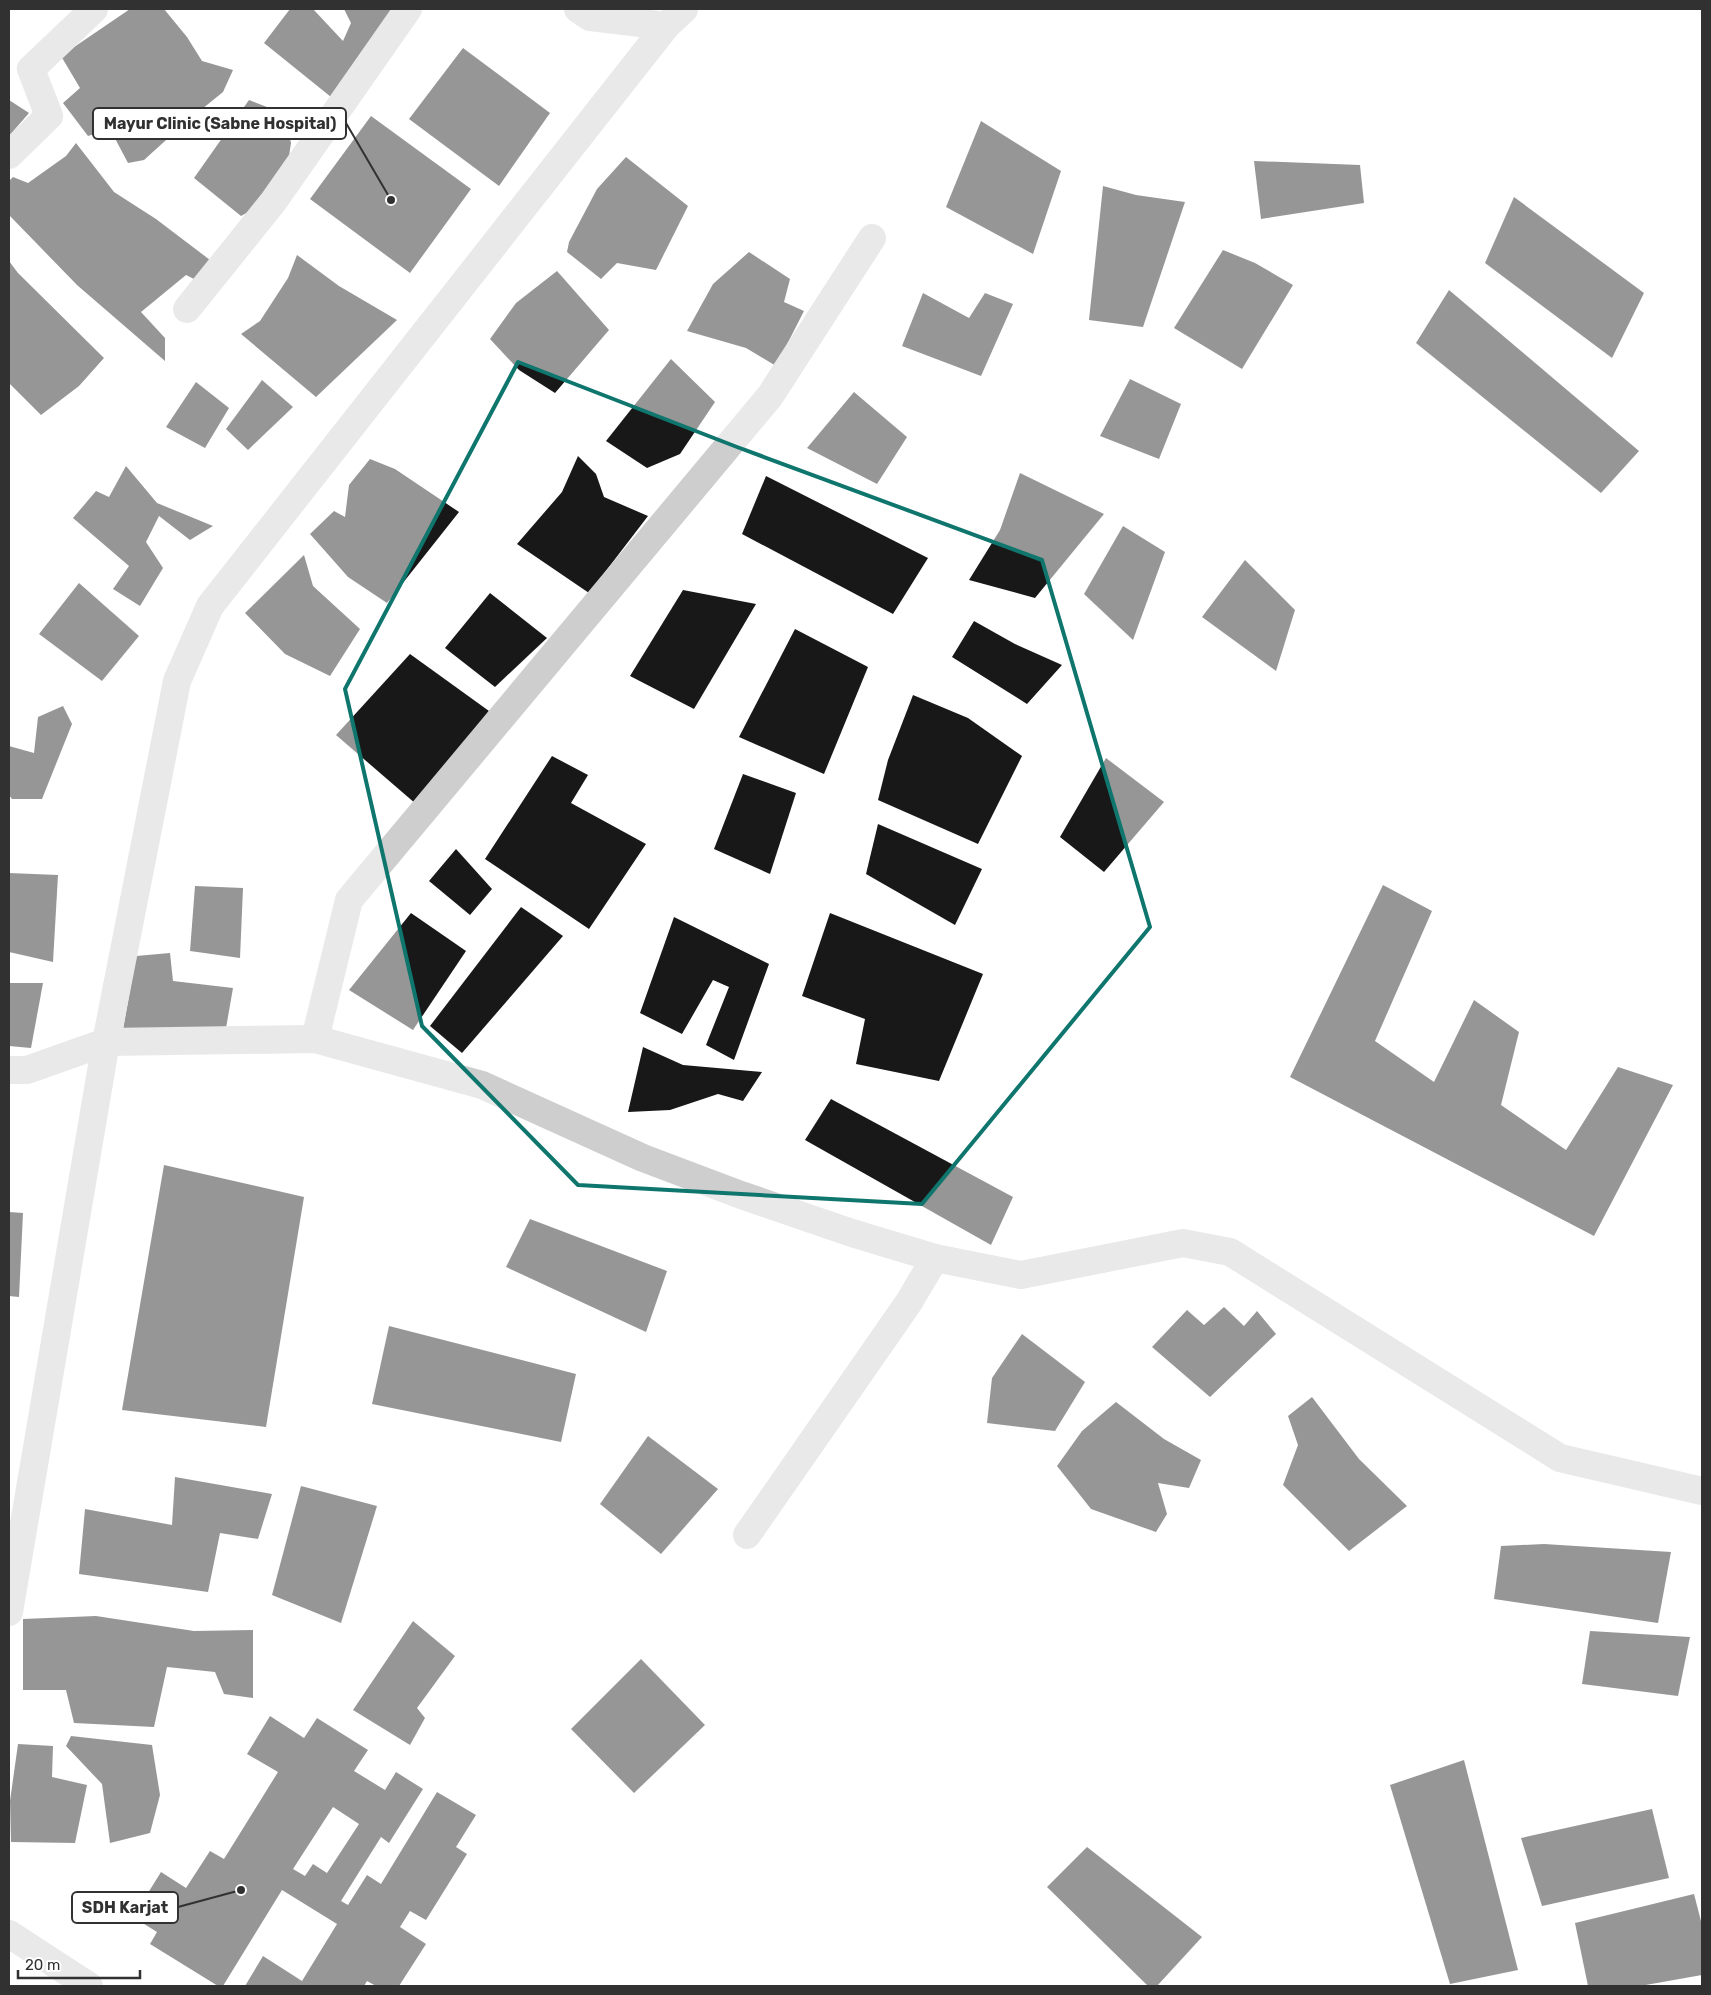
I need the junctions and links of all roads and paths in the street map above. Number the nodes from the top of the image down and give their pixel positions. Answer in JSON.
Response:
{"nodes":[{"id":1,"x":94,"y":9,"type":"edge"},
{"id":2,"x":408,"y":9,"type":"edge"},
{"id":3,"x":578,"y":9,"type":"edge"},
{"id":4,"x":675,"y":17,"type":"edge"},
{"id":5,"x":9,"y":155,"type":"edge"},
{"id":6,"x":872,"y":238,"type":"dead end"},
{"id":7,"x":187,"y":309,"type":"dead end"},
{"id":8,"x":315,"y":1039,"type":"junction"},
{"id":9,"x":106,"y":1042,"type":"junction"},
{"id":10,"x":9,"y":1070,"type":"edge"},
{"id":11,"x":936,"y":1258,"type":"junction"},
{"id":12,"x":1702,"y":1491,"type":"edge"},
{"id":13,"x":747,"y":1535,"type":"dead end"},
{"id":14,"x":9,"y":1612,"type":"edge"},
{"id":15,"x":9,"y":1934,"type":"edge"},
{"id":16,"x":89,"y":1986,"type":"edge"}],
"edges":[{"from":1,"to":5,"type":"street"},
{"from":2,"to":7,"type":"street"},
{"from":3,"to":4,"type":"street"},
{"from":4,"to":9,"type":"street"},
{"from":6,"to":8,"type":"street"},
{"from":8,"to":9,"type":"street"},
{"from":8,"to":11,"type":"street"},
{"from":9,"to":10,"type":"street"},
{"from":9,"to":14,"type":"street"},
{"from":11,"to":12,"type":"street"},
{"from":11,"to":13,"type":"street"},
{"from":15,"to":16,"type":"street"}]}
